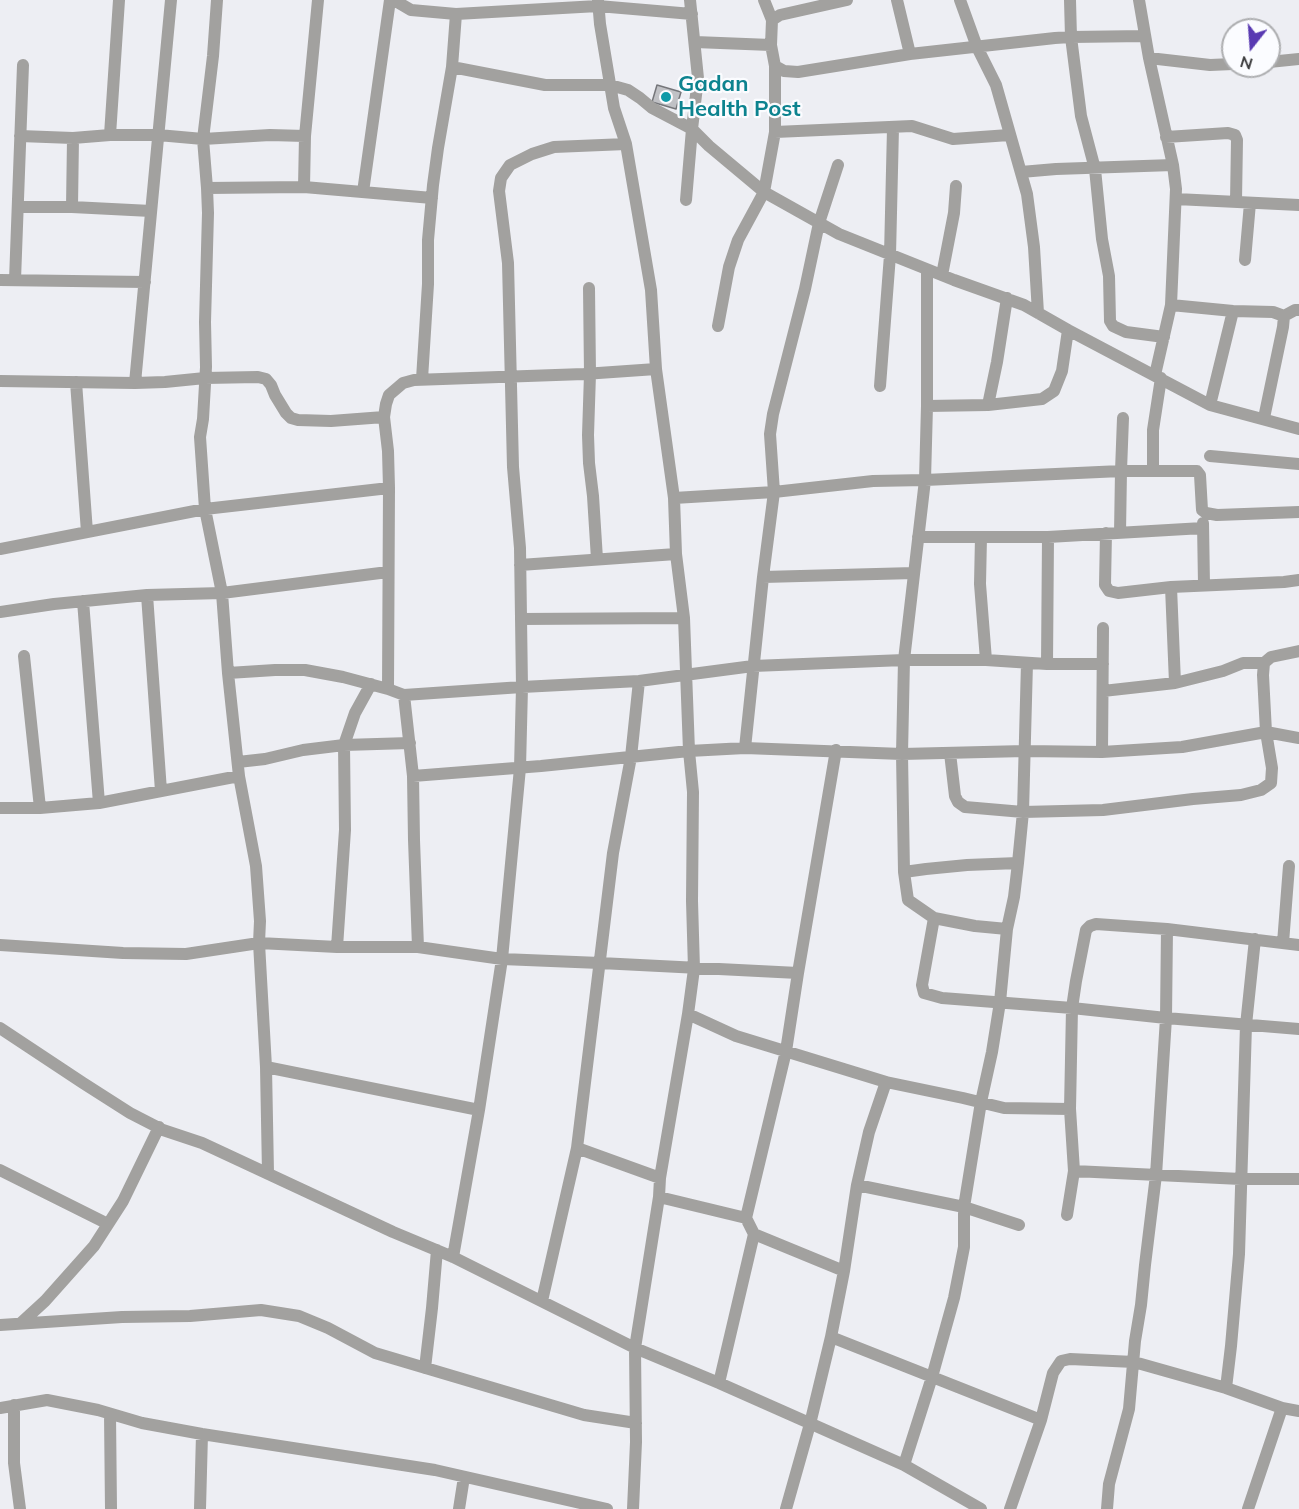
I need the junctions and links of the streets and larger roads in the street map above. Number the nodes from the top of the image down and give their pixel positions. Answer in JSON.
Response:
{"nodes":[{"id":1,"x":119,"y":0,"type":"edge"},
{"id":2,"x":171,"y":0,"type":"edge"},
{"id":3,"x":217,"y":0,"type":"edge"},
{"id":4,"x":318,"y":0,"type":"edge"},
{"id":5,"x":390,"y":0,"type":"edge"},
{"id":6,"x":394,"y":0,"type":"edge"},
{"id":7,"x":690,"y":0,"type":"edge"},
{"id":8,"x":764,"y":0,"type":"edge"},
{"id":9,"x":847,"y":0,"type":"edge"},
{"id":10,"x":897,"y":0,"type":"edge"},
{"id":11,"x":960,"y":0,"type":"edge"},
{"id":12,"x":1070,"y":0,"type":"edge"},
{"id":13,"x":1139,"y":0,"type":"edge"},
{"id":14,"x":831,"y":2,"type":"edge"},
{"id":15,"x":598,"y":3,"type":"edge"},
{"id":16,"x":692,"y":14,"type":"junction"},
{"id":17,"x":456,"y":15,"type":"junction"},
{"id":18,"x":772,"y":20,"type":"junction"},
{"id":19,"x":1145,"y":36,"type":"junction"},
{"id":20,"x":1071,"y":37,"type":"junction"},
{"id":21,"x":695,"y":42,"type":"junction"},
{"id":22,"x":771,"y":45,"type":"junction"},
{"id":23,"x":977,"y":48,"type":"junction"},
{"id":24,"x":910,"y":54,"type":"junction"},
{"id":25,"x":1149,"y":58,"type":"junction"},
{"id":26,"x":1299,"y":59,"type":"edge"},
{"id":27,"x":1281,"y":61,"type":"edge"},
{"id":28,"x":23,"y":65,"type":"dead end"},
{"id":29,"x":1221,"y":65,"type":"edge"},
{"id":30,"x":775,"y":66,"type":"junction"},
{"id":31,"x":452,"y":67,"type":"junction"},
{"id":32,"x":610,"y":85,"type":"junction"},
{"id":33,"x":893,"y":128,"type":"junction"},
{"id":34,"x":692,"y":129,"type":"junction"},
{"id":35,"x":775,"y":132,"type":"junction"},
{"id":36,"x":110,"y":135,"type":"junction"},
{"id":37,"x":158,"y":135,"type":"junction"},
{"id":38,"x":1009,"y":135,"type":"junction"},
{"id":39,"x":20,"y":136,"type":"junction"},
{"id":40,"x":305,"y":136,"type":"junction"},
{"id":41,"x":1166,"y":137,"type":"junction"},
{"id":42,"x":73,"y":138,"type":"junction"},
{"id":43,"x":203,"y":139,"type":"junction"},
{"id":44,"x":626,"y":144,"type":"junction"},
{"id":45,"x":838,"y":165,"type":"dead end"},
{"id":46,"x":1173,"y":165,"type":"junction"},
{"id":47,"x":1095,"y":169,"type":"junction"},
{"id":48,"x":1021,"y":172,"type":"junction"},
{"id":49,"x":956,"y":186,"type":"dead end"},
{"id":50,"x":304,"y":187,"type":"junction"},
{"id":51,"x":207,"y":188,"type":"junction"},
{"id":52,"x":363,"y":192,"type":"junction"},
{"id":53,"x":764,"y":192,"type":"junction"},
{"id":54,"x":432,"y":198,"type":"junction"},
{"id":55,"x":1176,"y":199,"type":"junction"},
{"id":56,"x":686,"y":200,"type":"dead end"},
{"id":57,"x":1236,"y":201,"type":"junction"},
{"id":58,"x":1250,"y":203,"type":"junction"},
{"id":59,"x":1299,"y":205,"type":"edge"},
{"id":60,"x":18,"y":207,"type":"junction"},
{"id":61,"x":72,"y":207,"type":"junction"},
{"id":62,"x":151,"y":211,"type":"junction"},
{"id":63,"x":819,"y":223,"type":"junction"},
{"id":64,"x":890,"y":255,"type":"junction"},
{"id":65,"x":1245,"y":260,"type":"dead end"},
{"id":66,"x":927,"y":270,"type":"junction"},
{"id":67,"x":942,"y":275,"type":"junction"},
{"id":68,"x":0,"y":280,"type":"edge"},
{"id":69,"x":15,"y":280,"type":"junction"},
{"id":70,"x":145,"y":282,"type":"junction"},
{"id":71,"x":589,"y":288,"type":"dead end"},
{"id":72,"x":1007,"y":298,"type":"junction"},
{"id":73,"x":1171,"y":305,"type":"junction"},
{"id":74,"x":1299,"y":310,"type":"edge"},
{"id":75,"x":1233,"y":311,"type":"junction"},
{"id":76,"x":1038,"y":313,"type":"junction"},
{"id":77,"x":1284,"y":316,"type":"junction"},
{"id":78,"x":718,"y":327,"type":"dead end"},
{"id":79,"x":1068,"y":330,"type":"junction"},
{"id":80,"x":1164,"y":337,"type":"junction"},
{"id":81,"x":656,"y":369,"type":"junction"},
{"id":82,"x":590,"y":374,"type":"junction"},
{"id":83,"x":511,"y":377,"type":"junction"},
{"id":84,"x":1158,"y":377,"type":"junction"},
{"id":85,"x":205,"y":378,"type":"junction"},
{"id":86,"x":422,"y":379,"type":"junction"},
{"id":87,"x":0,"y":381,"type":"edge"},
{"id":88,"x":76,"y":382,"type":"junction"},
{"id":89,"x":135,"y":383,"type":"junction"},
{"id":90,"x":880,"y":386,"type":"dead end"},
{"id":91,"x":988,"y":405,"type":"junction"},
{"id":92,"x":1210,"y":405,"type":"junction"},
{"id":93,"x":927,"y":406,"type":"junction"},
{"id":94,"x":384,"y":417,"type":"junction"},
{"id":95,"x":1123,"y":418,"type":"dead end"},
{"id":96,"x":1264,"y":418,"type":"junction"},
{"id":97,"x":1299,"y":429,"type":"edge"},
{"id":98,"x":1210,"y":456,"type":"dead end"},
{"id":99,"x":1299,"y":464,"type":"edge"},
{"id":100,"x":1121,"y":471,"type":"junction"},
{"id":101,"x":1153,"y":471,"type":"junction"},
{"id":102,"x":924,"y":480,"type":"junction"},
{"id":103,"x":389,"y":488,"type":"junction"},
{"id":104,"x":774,"y":492,"type":"junction"},
{"id":105,"x":674,"y":498,"type":"junction"},
{"id":106,"x":205,"y":509,"type":"junction"},
{"id":107,"x":1202,"y":510,"type":"junction"},
{"id":108,"x":1299,"y":512,"type":"edge"},
{"id":109,"x":1203,"y":528,"type":"junction"},
{"id":110,"x":87,"y":532,"type":"junction"},
{"id":111,"x":1106,"y":533,"type":"junction"},
{"id":112,"x":1120,"y":533,"type":"junction"},
{"id":113,"x":918,"y":537,"type":"junction"},
{"id":114,"x":981,"y":537,"type":"junction"},
{"id":115,"x":1048,"y":537,"type":"junction"},
{"id":116,"x":0,"y":549,"type":"edge"},
{"id":117,"x":676,"y":554,"type":"junction"},
{"id":118,"x":597,"y":559,"type":"junction"},
{"id":119,"x":520,"y":565,"type":"junction"},
{"id":120,"x":388,"y":572,"type":"junction"},
{"id":121,"x":914,"y":573,"type":"junction"},
{"id":122,"x":763,"y":577,"type":"junction"},
{"id":123,"x":1299,"y":580,"type":"edge"},
{"id":124,"x":1204,"y":585,"type":"junction"},
{"id":125,"x":1170,"y":587,"type":"junction"},
{"id":126,"x":222,"y":592,"type":"junction"},
{"id":127,"x":147,"y":595,"type":"junction"},
{"id":128,"x":83,"y":602,"type":"junction"},
{"id":129,"x":0,"y":612,"type":"edge"},
{"id":130,"x":684,"y":618,"type":"junction"},
{"id":131,"x":521,"y":619,"type":"junction"},
{"id":132,"x":1103,"y":628,"type":"dead end"},
{"id":133,"x":1299,"y":651,"type":"edge"},
{"id":134,"x":24,"y":656,"type":"dead end"},
{"id":135,"x":904,"y":660,"type":"junction"},
{"id":136,"x":986,"y":660,"type":"junction"},
{"id":137,"x":1027,"y":663,"type":"junction"},
{"id":138,"x":1264,"y":663,"type":"junction"},
{"id":139,"x":1047,"y":664,"type":"junction"},
{"id":140,"x":1103,"y":664,"type":"junction"},
{"id":141,"x":753,"y":666,"type":"junction"},
{"id":142,"x":228,"y":673,"type":"junction"},
{"id":143,"x":686,"y":676,"type":"junction"},
{"id":144,"x":639,"y":681,"type":"junction"},
{"id":145,"x":1175,"y":683,"type":"junction"},
{"id":146,"x":371,"y":684,"type":"junction"},
{"id":147,"x":522,"y":687,"type":"junction"},
{"id":148,"x":388,"y":689,"type":"junction"},
{"id":149,"x":1103,"y":691,"type":"junction"},
{"id":150,"x":404,"y":695,"type":"junction"},
{"id":151,"x":1266,"y":732,"type":"junction"},
{"id":152,"x":1299,"y":738,"type":"edge"},
{"id":153,"x":410,"y":743,"type":"junction"},
{"id":154,"x":344,"y":745,"type":"junction"},
{"id":155,"x":745,"y":748,"type":"junction"},
{"id":156,"x":836,"y":750,"type":"junction"},
{"id":157,"x":689,"y":751,"type":"junction"},
{"id":158,"x":1024,"y":752,"type":"junction"},
{"id":159,"x":1102,"y":752,"type":"junction"},
{"id":160,"x":950,"y":753,"type":"junction"},
{"id":161,"x":902,"y":754,"type":"junction"},
{"id":162,"x":631,"y":757,"type":"junction"},
{"id":163,"x":238,"y":762,"type":"junction"},
{"id":164,"x":520,"y":768,"type":"junction"},
{"id":165,"x":239,"y":776,"type":"junction"},
{"id":166,"x":413,"y":776,"type":"junction"},
{"id":167,"x":160,"y":791,"type":"junction"},
{"id":168,"x":99,"y":803,"type":"junction"},
{"id":169,"x":0,"y":808,"type":"edge"},
{"id":170,"x":40,"y":808,"type":"junction"},
{"id":171,"x":1023,"y":812,"type":"junction"},
{"id":172,"x":1018,"y":863,"type":"junction"},
{"id":173,"x":1289,"y":866,"type":"dead end"},
{"id":174,"x":904,"y":872,"type":"junction"},
{"id":175,"x":934,"y":918,"type":"junction"},
{"id":176,"x":1007,"y":929,"type":"junction"},
{"id":177,"x":1167,"y":929,"type":"junction"},
{"id":178,"x":1255,"y":939,"type":"junction"},
{"id":179,"x":259,"y":943,"type":"junction"},
{"id":180,"x":1283,"y":943,"type":"junction"},
{"id":181,"x":0,"y":945,"type":"edge"},
{"id":182,"x":1299,"y":945,"type":"edge"},
{"id":183,"x":337,"y":946,"type":"junction"},
{"id":184,"x":418,"y":947,"type":"junction"},
{"id":185,"x":502,"y":959,"type":"junction"},
{"id":186,"x":600,"y":963,"type":"junction"},
{"id":187,"x":694,"y":969,"type":"junction"},
{"id":188,"x":798,"y":973,"type":"junction"},
{"id":189,"x":1000,"y":1002,"type":"junction"},
{"id":190,"x":1072,"y":1008,"type":"junction"},
{"id":191,"x":688,"y":1014,"type":"junction"},
{"id":192,"x":1166,"y":1018,"type":"junction"},
{"id":193,"x":1246,"y":1025,"type":"junction"},
{"id":194,"x":0,"y":1028,"type":"edge"},
{"id":195,"x":1299,"y":1029,"type":"edge"},
{"id":196,"x":786,"y":1051,"type":"junction"},
{"id":197,"x":266,"y":1067,"type":"junction"},
{"id":198,"x":886,"y":1082,"type":"junction"},
{"id":199,"x":981,"y":1102,"type":"junction"},
{"id":200,"x":1070,"y":1109,"type":"junction"},
{"id":201,"x":479,"y":1110,"type":"junction"},
{"id":202,"x":159,"y":1127,"type":"junction"},
{"id":203,"x":577,"y":1148,"type":"junction"},
{"id":204,"x":0,"y":1170,"type":"edge"},
{"id":205,"x":1074,"y":1171,"type":"junction"},
{"id":206,"x":268,"y":1173,"type":"junction"},
{"id":207,"x":1156,"y":1175,"type":"junction"},
{"id":208,"x":660,"y":1178,"type":"junction"},
{"id":209,"x":1241,"y":1179,"type":"junction"},
{"id":210,"x":1299,"y":1179,"type":"edge"},
{"id":211,"x":857,"y":1185,"type":"junction"},
{"id":212,"x":659,"y":1197,"type":"junction"},
{"id":213,"x":964,"y":1207,"type":"junction"},
{"id":214,"x":1067,"y":1215,"type":"dead end"},
{"id":215,"x":746,"y":1218,"type":"junction"},
{"id":216,"x":108,"y":1224,"type":"junction"},
{"id":217,"x":1019,"y":1225,"type":"dead end"},
{"id":218,"x":754,"y":1234,"type":"junction"},
{"id":219,"x":437,"y":1250,"type":"junction"},
{"id":220,"x":453,"y":1257,"type":"junction"},
{"id":221,"x":844,"y":1271,"type":"junction"},
{"id":222,"x":542,"y":1301,"type":"junction"},
{"id":223,"x":21,"y":1323,"type":"junction"},
{"id":224,"x":0,"y":1325,"type":"edge"},
{"id":225,"x":831,"y":1337,"type":"junction"},
{"id":226,"x":635,"y":1348,"type":"junction"},
{"id":227,"x":1134,"y":1362,"type":"junction"},
{"id":228,"x":425,"y":1368,"type":"junction"},
{"id":229,"x":932,"y":1377,"type":"junction"},
{"id":230,"x":719,"y":1383,"type":"junction"},
{"id":231,"x":1226,"y":1388,"type":"junction"},
{"id":232,"x":14,"y":1405,"type":"junction"},
{"id":233,"x":0,"y":1408,"type":"edge"},
{"id":234,"x":1282,"y":1408,"type":"junction"},
{"id":235,"x":1299,"y":1410,"type":"edge"},
{"id":236,"x":110,"y":1413,"type":"junction"},
{"id":237,"x":1041,"y":1420,"type":"junction"},
{"id":238,"x":636,"y":1423,"type":"junction"},
{"id":239,"x":810,"y":1424,"type":"junction"},
{"id":240,"x":202,"y":1434,"type":"junction"},
{"id":241,"x":904,"y":1465,"type":"junction"},
{"id":242,"x":464,"y":1477,"type":"junction"},
{"id":243,"x":20,"y":1509,"type":"edge"},
{"id":244,"x":111,"y":1509,"type":"edge"},
{"id":245,"x":200,"y":1509,"type":"edge"},
{"id":246,"x":459,"y":1509,"type":"edge"},
{"id":247,"x":606,"y":1509,"type":"edge"},
{"id":248,"x":633,"y":1509,"type":"edge"},
{"id":249,"x":786,"y":1509,"type":"edge"},
{"id":250,"x":981,"y":1509,"type":"edge"},
{"id":251,"x":1010,"y":1509,"type":"edge"},
{"id":252,"x":1107,"y":1509,"type":"edge"},
{"id":253,"x":1248,"y":1509,"type":"edge"}],
"edges":[{"from":1,"to":36,"type":"street"},
{"from":2,"to":37,"type":"street"},
{"from":3,"to":43,"type":"street"},
{"from":4,"to":40,"type":"street"},
{"from":5,"to":52,"type":"street"},
{"from":6,"to":17,"type":"street"},
{"from":7,"to":16,"type":"street"},
{"from":8,"to":18,"type":"street"},
{"from":9,"to":14,"type":"street"},
{"from":10,"to":24,"type":"street"},
{"from":11,"to":23,"type":"street"},
{"from":12,"to":20,"type":"street"},
{"from":13,"to":19,"type":"street"},
{"from":14,"to":18,"type":"street"},
{"from":15,"to":16,"type":"street"},
{"from":15,"to":17,"type":"street"},
{"from":15,"to":32,"type":"street"},
{"from":16,"to":21,"type":"street"},
{"from":17,"to":31,"type":"street"},
{"from":18,"to":22,"type":"street"},
{"from":19,"to":20,"type":"street"},
{"from":19,"to":25,"type":"street"},
{"from":20,"to":23,"type":"street"},
{"from":20,"to":47,"type":"street"},
{"from":21,"to":22,"type":"street"},
{"from":21,"to":34,"type":"street"},
{"from":22,"to":30,"type":"street"},
{"from":23,"to":24,"type":"street"},
{"from":23,"to":38,"type":"street"},
{"from":24,"to":30,"type":"street"},
{"from":25,"to":29,"type":"street"},
{"from":25,"to":41,"type":"street"},
{"from":26,"to":27,"type":"street"},
{"from":28,"to":39,"type":"street"},
{"from":30,"to":35,"type":"street"},
{"from":31,"to":32,"type":"street"},
{"from":31,"to":54,"type":"street"},
{"from":32,"to":34,"type":"street"},
{"from":32,"to":44,"type":"street"},
{"from":33,"to":35,"type":"street"},
{"from":33,"to":38,"type":"street"},
{"from":33,"to":64,"type":"street"},
{"from":34,"to":53,"type":"street"},
{"from":34,"to":56,"type":"street"},
{"from":35,"to":53,"type":"street"},
{"from":36,"to":37,"type":"street"},
{"from":36,"to":42,"type":"street"},
{"from":37,"to":43,"type":"street"},
{"from":37,"to":62,"type":"street"},
{"from":38,"to":48,"type":"street"},
{"from":39,"to":42,"type":"street"},
{"from":39,"to":60,"type":"street"},
{"from":40,"to":43,"type":"street"},
{"from":40,"to":50,"type":"street"},
{"from":41,"to":46,"type":"street"},
{"from":41,"to":57,"type":"street"},
{"from":42,"to":61,"type":"street"},
{"from":43,"to":51,"type":"street"},
{"from":44,"to":81,"type":"street"},
{"from":44,"to":83,"type":"street"},
{"from":45,"to":63,"type":"street"},
{"from":46,"to":47,"type":"street"},
{"from":46,"to":55,"type":"street"},
{"from":47,"to":48,"type":"street"},
{"from":47,"to":80,"type":"street"},
{"from":48,"to":76,"type":"street"},
{"from":49,"to":67,"type":"street"},
{"from":50,"to":51,"type":"street"},
{"from":50,"to":52,"type":"street"},
{"from":51,"to":85,"type":"street"},
{"from":52,"to":54,"type":"street"},
{"from":53,"to":63,"type":"street"},
{"from":53,"to":78,"type":"street"},
{"from":54,"to":86,"type":"street"},
{"from":55,"to":57,"type":"street"},
{"from":55,"to":73,"type":"street"},
{"from":57,"to":58,"type":"street"},
{"from":58,"to":59,"type":"street"},
{"from":58,"to":65,"type":"street"},
{"from":60,"to":61,"type":"street"},
{"from":60,"to":69,"type":"street"},
{"from":61,"to":62,"type":"street"},
{"from":62,"to":70,"type":"street"},
{"from":63,"to":64,"type":"street"},
{"from":63,"to":104,"type":"street"},
{"from":64,"to":66,"type":"street"},
{"from":64,"to":90,"type":"street"},
{"from":66,"to":67,"type":"street"},
{"from":66,"to":93,"type":"street"},
{"from":67,"to":72,"type":"street"},
{"from":68,"to":69,"type":"street"},
{"from":69,"to":70,"type":"street"},
{"from":70,"to":89,"type":"street"},
{"from":71,"to":82,"type":"street"},
{"from":72,"to":76,"type":"street"},
{"from":72,"to":91,"type":"street"},
{"from":73,"to":75,"type":"street"},
{"from":73,"to":80,"type":"street"},
{"from":74,"to":77,"type":"street"},
{"from":75,"to":77,"type":"street"},
{"from":75,"to":92,"type":"street"},
{"from":76,"to":79,"type":"street"},
{"from":77,"to":96,"type":"street"},
{"from":79,"to":84,"type":"street"},
{"from":79,"to":91,"type":"street"},
{"from":80,"to":84,"type":"street"},
{"from":81,"to":82,"type":"street"},
{"from":81,"to":105,"type":"street"},
{"from":82,"to":83,"type":"street"},
{"from":82,"to":118,"type":"street"},
{"from":83,"to":86,"type":"street"},
{"from":83,"to":119,"type":"street"},
{"from":84,"to":92,"type":"street"},
{"from":84,"to":101,"type":"street"},
{"from":85,"to":89,"type":"street"},
{"from":85,"to":94,"type":"street"},
{"from":85,"to":106,"type":"street"},
{"from":86,"to":94,"type":"street"},
{"from":87,"to":88,"type":"street"},
{"from":88,"to":89,"type":"street"},
{"from":88,"to":110,"type":"street"},
{"from":91,"to":93,"type":"street"},
{"from":92,"to":96,"type":"street"},
{"from":93,"to":102,"type":"street"},
{"from":94,"to":103,"type":"street"},
{"from":95,"to":100,"type":"street"},
{"from":96,"to":97,"type":"street"},
{"from":98,"to":99,"type":"street"},
{"from":100,"to":101,"type":"street"},
{"from":100,"to":102,"type":"street"},
{"from":100,"to":112,"type":"street"},
{"from":101,"to":107,"type":"street"},
{"from":102,"to":104,"type":"street"},
{"from":102,"to":113,"type":"street"},
{"from":103,"to":106,"type":"street"},
{"from":103,"to":120,"type":"street"},
{"from":104,"to":105,"type":"street"},
{"from":104,"to":122,"type":"street"},
{"from":105,"to":117,"type":"street"},
{"from":106,"to":110,"type":"street"},
{"from":106,"to":126,"type":"street"},
{"from":107,"to":108,"type":"street"},
{"from":107,"to":109,"type":"street"},
{"from":109,"to":112,"type":"street"},
{"from":109,"to":124,"type":"street"},
{"from":110,"to":116,"type":"street"},
{"from":111,"to":112,"type":"street"},
{"from":111,"to":115,"type":"street"},
{"from":111,"to":125,"type":"street"},
{"from":113,"to":114,"type":"street"},
{"from":113,"to":121,"type":"street"},
{"from":114,"to":115,"type":"street"},
{"from":114,"to":136,"type":"street"},
{"from":115,"to":139,"type":"street"},
{"from":117,"to":118,"type":"street"},
{"from":117,"to":130,"type":"street"},
{"from":118,"to":119,"type":"street"},
{"from":119,"to":131,"type":"street"},
{"from":120,"to":126,"type":"street"},
{"from":120,"to":148,"type":"street"},
{"from":121,"to":122,"type":"street"},
{"from":121,"to":135,"type":"street"},
{"from":122,"to":141,"type":"street"},
{"from":123,"to":124,"type":"street"},
{"from":124,"to":125,"type":"street"},
{"from":125,"to":145,"type":"street"},
{"from":126,"to":127,"type":"street"},
{"from":126,"to":142,"type":"street"},
{"from":127,"to":128,"type":"street"},
{"from":127,"to":167,"type":"street"},
{"from":128,"to":129,"type":"street"},
{"from":128,"to":168,"type":"street"},
{"from":130,"to":131,"type":"street"},
{"from":130,"to":143,"type":"street"},
{"from":131,"to":147,"type":"street"},
{"from":132,"to":140,"type":"street"},
{"from":133,"to":138,"type":"street"},
{"from":134,"to":170,"type":"street"},
{"from":135,"to":136,"type":"street"},
{"from":135,"to":141,"type":"street"},
{"from":135,"to":161,"type":"street"},
{"from":136,"to":137,"type":"street"},
{"from":137,"to":139,"type":"street"},
{"from":137,"to":158,"type":"street"},
{"from":138,"to":145,"type":"street"},
{"from":138,"to":151,"type":"street"},
{"from":139,"to":140,"type":"street"},
{"from":140,"to":149,"type":"street"},
{"from":141,"to":143,"type":"street"},
{"from":141,"to":155,"type":"street"},
{"from":142,"to":146,"type":"street"},
{"from":142,"to":163,"type":"street"},
{"from":143,"to":144,"type":"street"},
{"from":143,"to":157,"type":"street"},
{"from":144,"to":147,"type":"street"},
{"from":144,"to":162,"type":"street"},
{"from":145,"to":149,"type":"street"},
{"from":146,"to":148,"type":"street"},
{"from":146,"to":154,"type":"street"},
{"from":147,"to":150,"type":"street"},
{"from":147,"to":164,"type":"street"},
{"from":148,"to":150,"type":"street"},
{"from":149,"to":159,"type":"street"},
{"from":150,"to":153,"type":"street"},
{"from":151,"to":152,"type":"street"},
{"from":151,"to":159,"type":"street"},
{"from":151,"to":171,"type":"street"},
{"from":153,"to":154,"type":"street"},
{"from":153,"to":166,"type":"street"},
{"from":154,"to":163,"type":"street"},
{"from":154,"to":183,"type":"street"},
{"from":155,"to":156,"type":"street"},
{"from":155,"to":157,"type":"street"},
{"from":156,"to":161,"type":"street"},
{"from":156,"to":188,"type":"street"},
{"from":157,"to":162,"type":"street"},
{"from":157,"to":187,"type":"street"},
{"from":158,"to":159,"type":"street"},
{"from":158,"to":160,"type":"street"},
{"from":158,"to":171,"type":"street"},
{"from":160,"to":161,"type":"street"},
{"from":160,"to":171,"type":"street"},
{"from":161,"to":174,"type":"street"},
{"from":162,"to":164,"type":"street"},
{"from":162,"to":186,"type":"street"},
{"from":163,"to":165,"type":"street"},
{"from":164,"to":166,"type":"street"},
{"from":164,"to":185,"type":"street"},
{"from":165,"to":167,"type":"street"},
{"from":165,"to":179,"type":"street"},
{"from":166,"to":184,"type":"street"},
{"from":167,"to":168,"type":"street"},
{"from":168,"to":170,"type":"street"},
{"from":169,"to":170,"type":"street"},
{"from":171,"to":172,"type":"street"},
{"from":172,"to":174,"type":"street"},
{"from":172,"to":176,"type":"street"},
{"from":173,"to":180,"type":"street"},
{"from":174,"to":175,"type":"street"},
{"from":175,"to":176,"type":"street"},
{"from":175,"to":189,"type":"street"},
{"from":176,"to":189,"type":"street"},
{"from":177,"to":178,"type":"street"},
{"from":177,"to":190,"type":"street"},
{"from":177,"to":192,"type":"street"},
{"from":178,"to":180,"type":"street"},
{"from":178,"to":193,"type":"street"},
{"from":179,"to":181,"type":"street"},
{"from":179,"to":183,"type":"street"},
{"from":179,"to":197,"type":"street"},
{"from":180,"to":182,"type":"street"},
{"from":183,"to":184,"type":"street"},
{"from":184,"to":185,"type":"street"},
{"from":185,"to":186,"type":"street"},
{"from":185,"to":201,"type":"street"},
{"from":186,"to":187,"type":"street"},
{"from":186,"to":203,"type":"street"},
{"from":187,"to":188,"type":"street"},
{"from":187,"to":191,"type":"street"},
{"from":188,"to":196,"type":"street"},
{"from":189,"to":190,"type":"street"},
{"from":189,"to":199,"type":"street"},
{"from":190,"to":192,"type":"street"},
{"from":190,"to":200,"type":"street"},
{"from":191,"to":196,"type":"street"},
{"from":191,"to":208,"type":"street"},
{"from":192,"to":193,"type":"street"},
{"from":192,"to":207,"type":"street"},
{"from":193,"to":195,"type":"street"},
{"from":193,"to":209,"type":"street"},
{"from":194,"to":202,"type":"street"},
{"from":196,"to":198,"type":"street"},
{"from":196,"to":215,"type":"street"},
{"from":197,"to":201,"type":"street"},
{"from":197,"to":206,"type":"street"},
{"from":198,"to":199,"type":"street"},
{"from":198,"to":211,"type":"street"},
{"from":199,"to":200,"type":"street"},
{"from":199,"to":213,"type":"street"},
{"from":200,"to":205,"type":"street"},
{"from":201,"to":220,"type":"street"},
{"from":202,"to":206,"type":"street"},
{"from":202,"to":216,"type":"street"},
{"from":203,"to":208,"type":"street"},
{"from":203,"to":222,"type":"street"},
{"from":204,"to":216,"type":"street"},
{"from":205,"to":207,"type":"street"},
{"from":205,"to":214,"type":"street"},
{"from":206,"to":219,"type":"street"},
{"from":207,"to":209,"type":"street"},
{"from":207,"to":227,"type":"street"},
{"from":208,"to":212,"type":"street"},
{"from":209,"to":210,"type":"street"},
{"from":209,"to":231,"type":"street"},
{"from":211,"to":213,"type":"street"},
{"from":211,"to":221,"type":"street"},
{"from":212,"to":215,"type":"street"},
{"from":212,"to":226,"type":"street"},
{"from":213,"to":217,"type":"street"},
{"from":213,"to":229,"type":"street"},
{"from":215,"to":218,"type":"street"},
{"from":216,"to":223,"type":"street"},
{"from":218,"to":221,"type":"street"},
{"from":218,"to":230,"type":"street"},
{"from":219,"to":220,"type":"street"},
{"from":219,"to":228,"type":"street"},
{"from":220,"to":222,"type":"street"},
{"from":221,"to":225,"type":"street"},
{"from":222,"to":226,"type":"street"},
{"from":223,"to":224,"type":"street"},
{"from":223,"to":228,"type":"street"},
{"from":225,"to":229,"type":"street"},
{"from":225,"to":239,"type":"street"},
{"from":226,"to":230,"type":"street"},
{"from":226,"to":238,"type":"street"},
{"from":227,"to":231,"type":"street"},
{"from":227,"to":237,"type":"street"},
{"from":227,"to":252,"type":"street"},
{"from":228,"to":238,"type":"street"},
{"from":229,"to":237,"type":"street"},
{"from":229,"to":241,"type":"street"},
{"from":230,"to":239,"type":"street"},
{"from":231,"to":234,"type":"street"},
{"from":232,"to":233,"type":"street"},
{"from":232,"to":236,"type":"street"},
{"from":232,"to":243,"type":"street"},
{"from":234,"to":235,"type":"street"},
{"from":234,"to":253,"type":"street"},
{"from":236,"to":240,"type":"street"},
{"from":236,"to":244,"type":"street"},
{"from":237,"to":251,"type":"street"},
{"from":238,"to":248,"type":"street"},
{"from":239,"to":241,"type":"street"},
{"from":239,"to":249,"type":"street"},
{"from":240,"to":242,"type":"street"},
{"from":240,"to":245,"type":"street"},
{"from":241,"to":250,"type":"street"},
{"from":242,"to":246,"type":"street"},
{"from":242,"to":247,"type":"street"}]}
